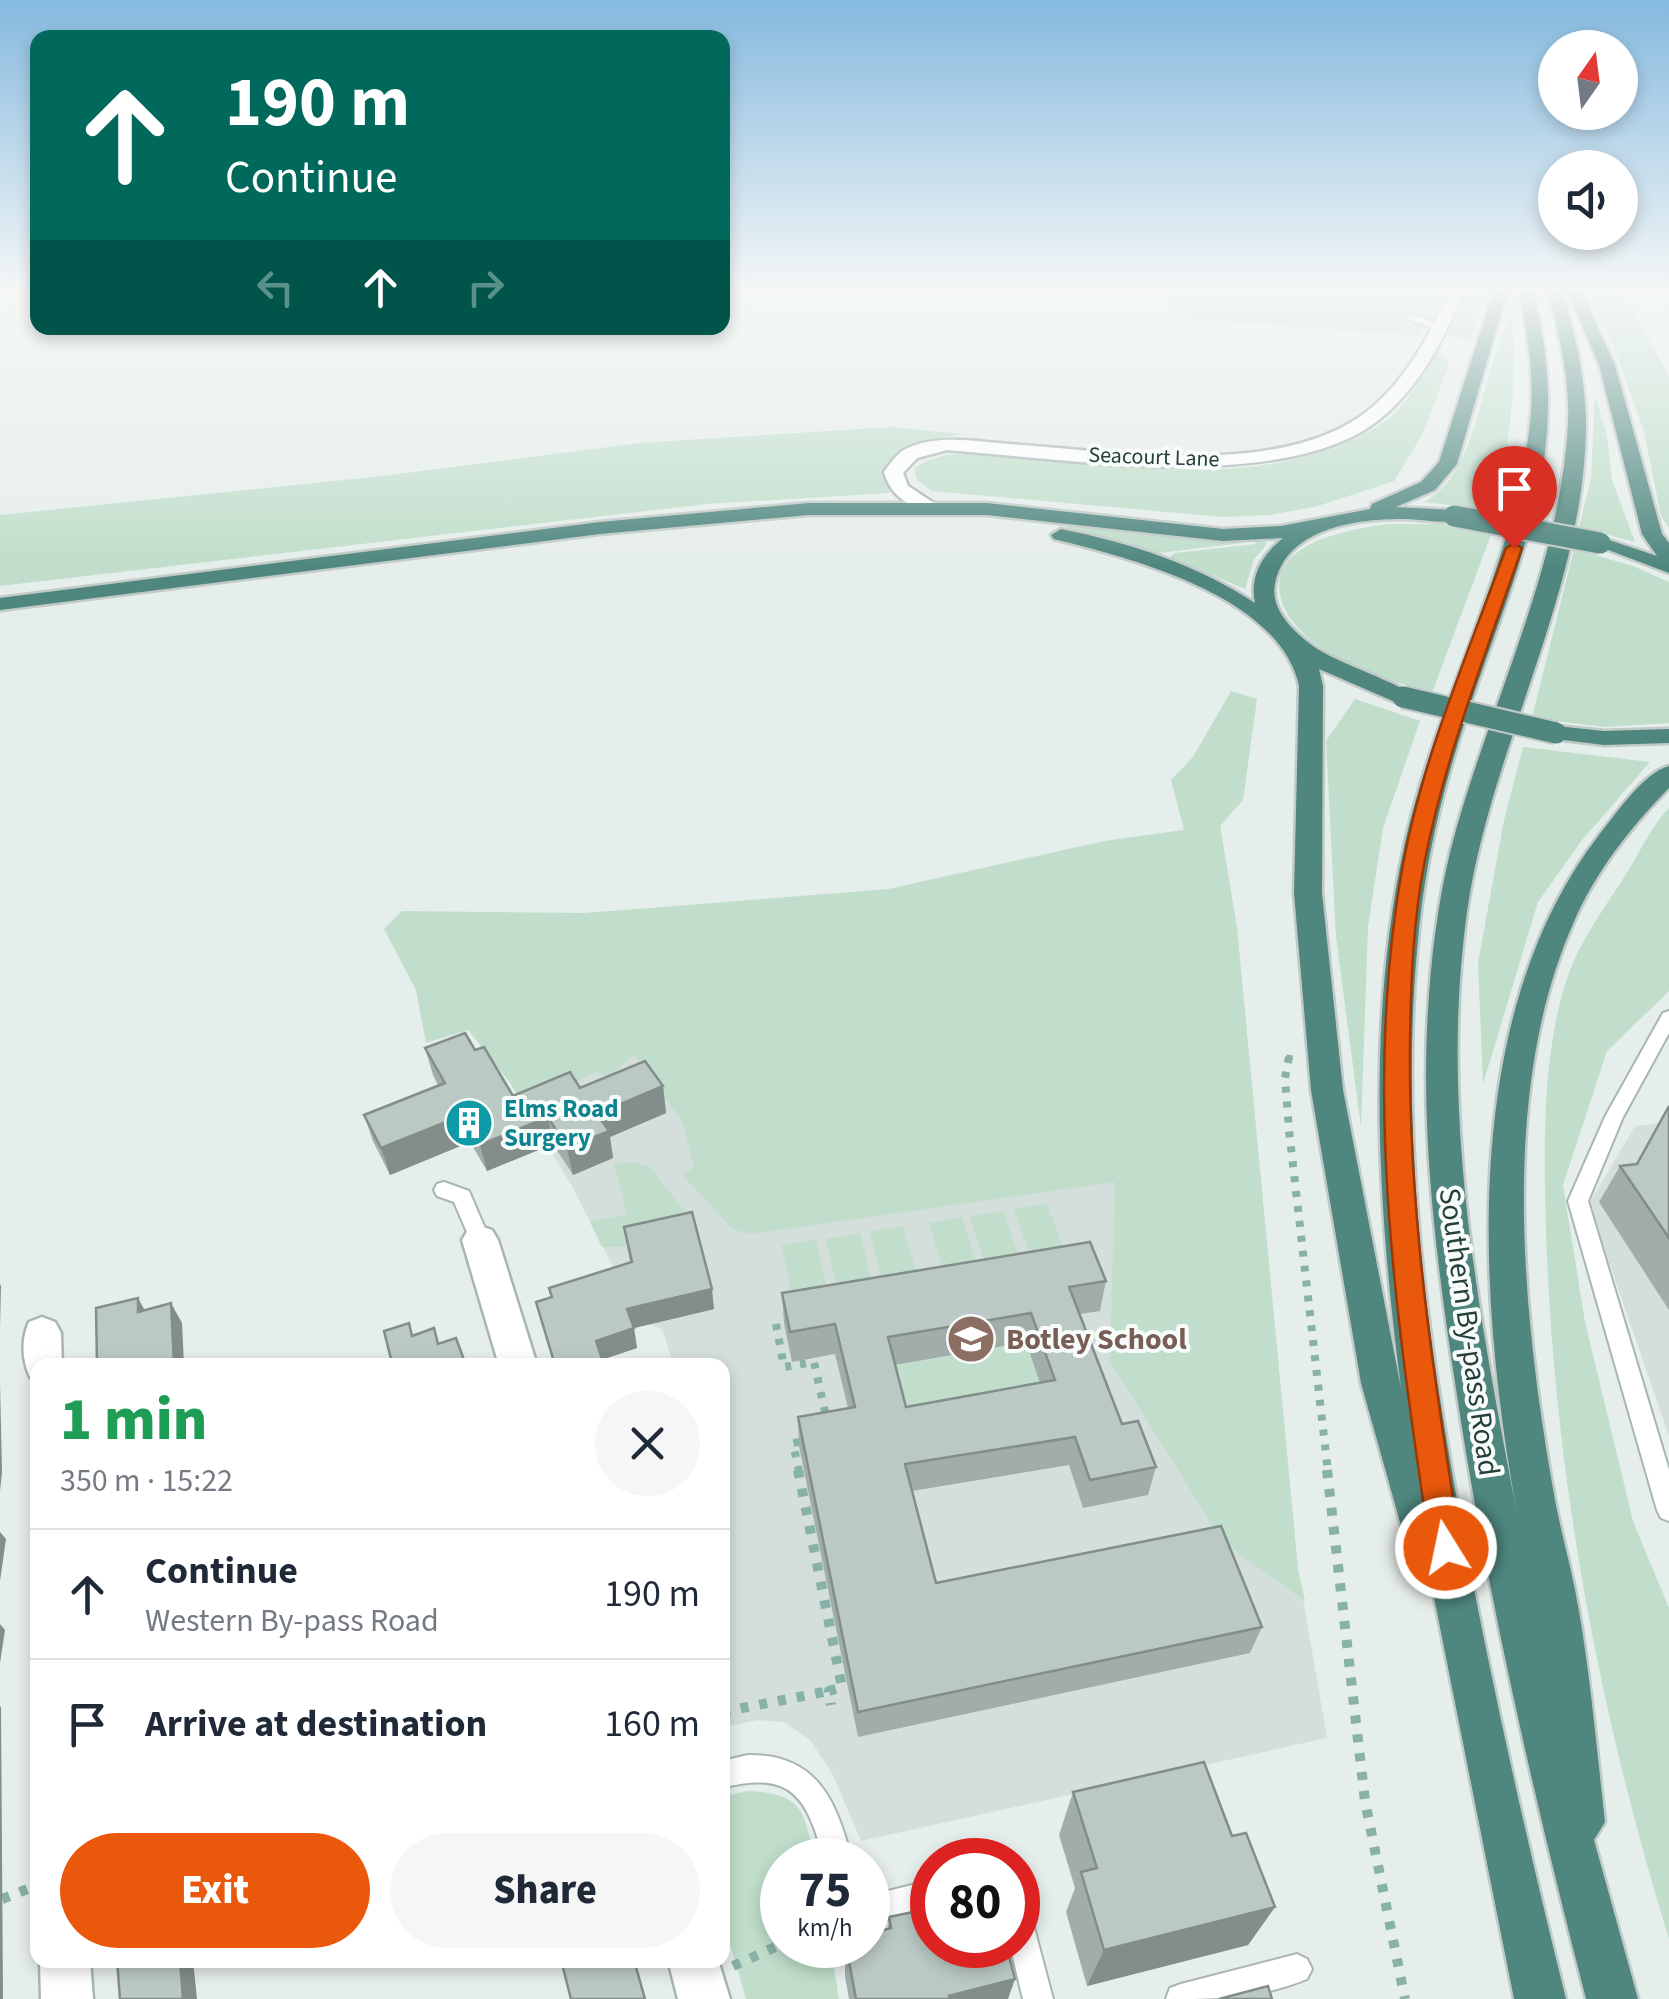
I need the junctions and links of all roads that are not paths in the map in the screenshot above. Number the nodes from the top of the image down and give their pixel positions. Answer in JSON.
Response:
{"nodes":[{"id":1,"x":1405,"y":379,"type":"edge"},
{"id":2,"x":1475,"y":379,"type":"edge"},
{"id":3,"x":1541,"y":379,"type":"edge"},
{"id":4,"x":1575,"y":379,"type":"edge"},
{"id":5,"x":1611,"y":379,"type":"edge"},
{"id":6,"x":930,"y":506,"type":"junction"},
{"id":7,"x":1332,"y":522,"type":"junction"},
{"id":8,"x":1669,"y":558,"type":"edge"},
{"id":9,"x":1669,"y":567,"type":"edge"},
{"id":10,"x":0,"y":604,"type":"edge"},
{"id":11,"x":0,"y":623,"type":"edge"},
{"id":12,"x":1283,"y":634,"type":"junction"},
{"id":13,"x":1669,"y":736,"type":"edge"},
{"id":14,"x":1669,"y":774,"type":"edge"},
{"id":15,"x":1669,"y":1016,"type":"edge"},
{"id":16,"x":444,"y":1190,"type":"dead end"},
{"id":17,"x":480,"y":1240,"type":"joint"},
{"id":18,"x":516,"y":1358,"type":"edge"},
{"id":19,"x":1669,"y":1510,"type":"edge"},
{"id":20,"x":1473,"y":1698,"type":"junction"},
{"id":21,"x":730,"y":1774,"type":"edge"},
{"id":22,"x":831,"y":1838,"type":"edge"},
{"id":23,"x":1594,"y":1934,"type":"junction"},
{"id":24,"x":66,"y":1968,"type":"edge"},
{"id":25,"x":1030,"y":1968,"type":"edge"},
{"id":26,"x":1297,"y":1970,"type":"dead end"},
{"id":27,"x":67,"y":1999,"type":"edge"},
{"id":28,"x":1038,"y":1999,"type":"edge"},
{"id":29,"x":1181,"y":1999,"type":"edge"},
{"id":30,"x":1540,"y":1999,"type":"edge"},
{"id":31,"x":1612,"y":1999,"type":"edge"}],
"edges":[{"from":1,"to":6,"type":"street","name":"Seacourt Lane"},
{"from":2,"to":7,"type":"highway"},
{"from":3,"to":20,"type":"highway","name":"Southern By-pass Road"},
{"from":4,"to":23,"type":"highway","name":"Southern By-pass Road"},
{"from":5,"to":8,"type":"highway"},
{"from":6,"to":7,"type":"highway"},
{"from":6,"to":10,"type":"highway"},
{"from":7,"to":9,"type":"highway","bridge":true},
{"from":7,"to":12,"type":"highway"},
{"from":11,"to":12,"type":"highway"},
{"from":12,"to":13,"type":"highway","bridge":true},
{"from":12,"to":20,"type":"highway"},
{"from":14,"to":23,"type":"highway"},
{"from":15,"to":19,"type":"lane"},
{"from":16,"to":17,"type":"lane"},
{"from":17,"to":18,"type":"street"},
{"from":20,"to":30,"type":"highway","name":"Southern By-pass Road"},
{"from":21,"to":22,"type":"lane"},
{"from":23,"to":31,"type":"highway","name":"Southern By-pass Road"},
{"from":24,"to":27,"type":"street"},
{"from":25,"to":28,"type":"lane"},
{"from":26,"to":29,"type":"lane"}]}
